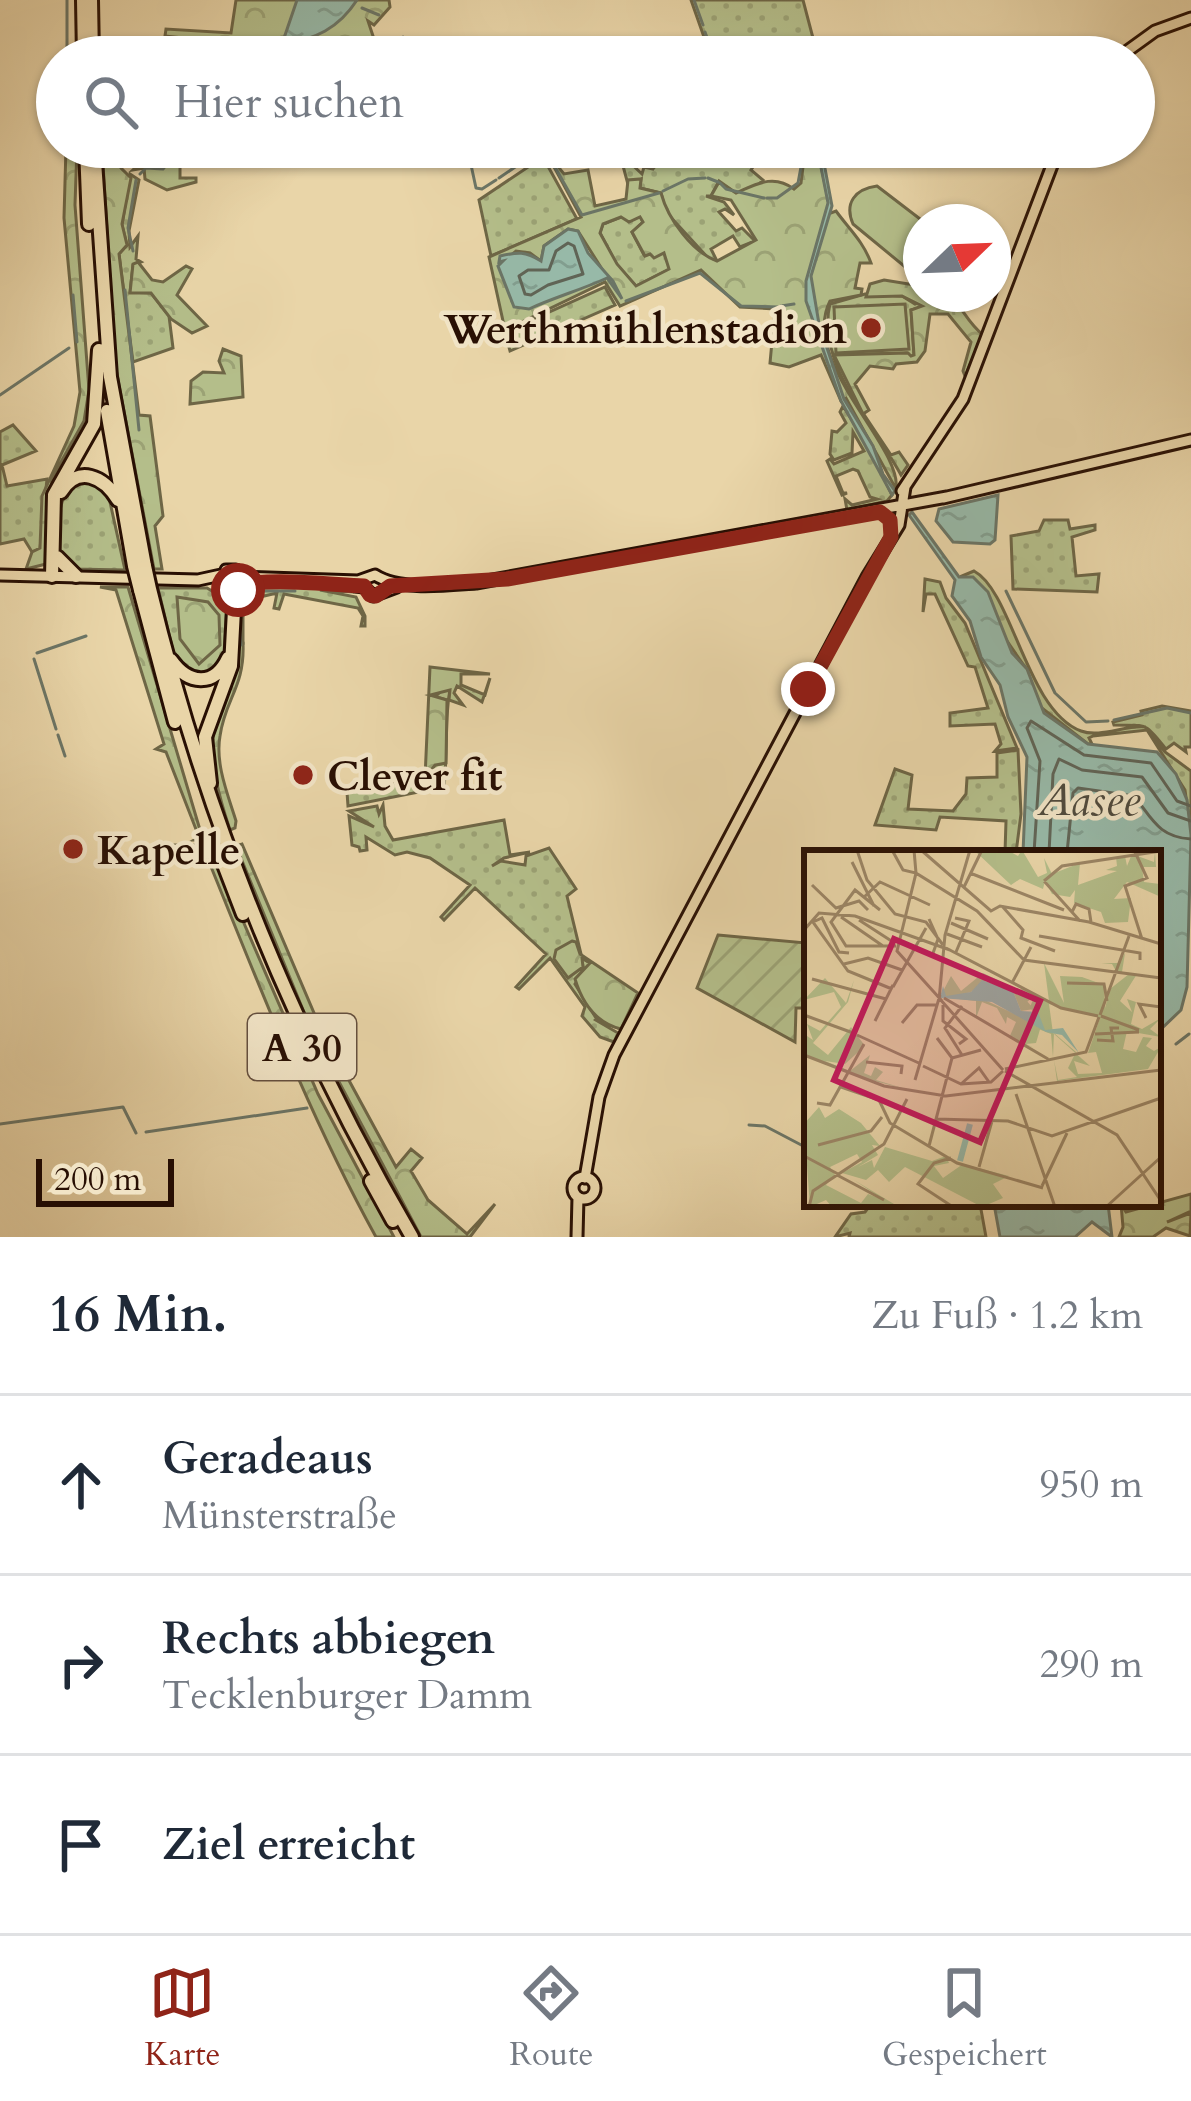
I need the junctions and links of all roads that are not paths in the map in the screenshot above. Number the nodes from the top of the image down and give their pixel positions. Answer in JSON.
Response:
{"nodes":[{"id":1,"x":87,"y":0,"type":"edge"},
{"id":2,"x":1191,"y":18,"type":"edge"},
{"id":3,"x":88,"y":36,"type":"edge"},
{"id":4,"x":1148,"y":36,"type":"edge"},
{"id":5,"x":91,"y":168,"type":"edge"},
{"id":6,"x":92,"y":168,"type":"edge"},
{"id":7,"x":1050,"y":168,"type":"edge"},
{"id":8,"x":99,"y":350,"type":"junction"},
{"id":9,"x":1191,"y":440,"type":"edge"},
{"id":10,"x":906,"y":483,"type":"junction"},
{"id":11,"x":947,"y":496,"type":"junction"},
{"id":12,"x":926,"y":498,"type":"junction"},
{"id":13,"x":901,"y":506,"type":"junction"},
{"id":14,"x":123,"y":508,"type":"junction"},
{"id":15,"x":880,"y":512,"type":"junction"},
{"id":16,"x":850,"y":516,"type":"junction"},
{"id":17,"x":892,"y":533,"type":"junction"},
{"id":18,"x":57,"y":557,"type":"junction"},
{"id":19,"x":140,"y":566,"type":"junction"},
{"id":20,"x":0,"y":574,"type":"edge"},
{"id":21,"x":52,"y":576,"type":"junction"},
{"id":22,"x":76,"y":576,"type":"junction"},
{"id":23,"x":365,"y":583,"type":"junction"},
{"id":24,"x":232,"y":584,"type":"junction"},
{"id":25,"x":384,"y":585,"type":"junction"},
{"id":26,"x":145,"y":589,"type":"junction"},
{"id":27,"x":165,"y":650,"type":"junction"},
{"id":28,"x":216,"y":828,"type":"junction"},
{"id":29,"x":222,"y":849,"type":"junction"},
{"id":30,"x":582,"y":1198,"type":"junction"},
{"id":31,"x":402,"y":1237,"type":"edge"},
{"id":32,"x":412,"y":1237,"type":"edge"},
{"id":33,"x":577,"y":1237,"type":"edge"}],
"edges":[{"from":1,"to":3,"type":"highway"},
{"from":2,"to":4,"type":"main road"},
{"from":5,"to":8,"type":"highway","number":"A 30"},
{"from":6,"to":19,"type":"highway","number":"A 30"},
{"from":7,"to":10,"type":"main road"},
{"from":8,"to":14,"type":"highway","number":"A 30"},
{"from":8,"to":21,"type":"highway"},
{"from":9,"to":11,"type":"main road"},
{"from":10,"to":12,"type":"main road"},
{"from":10,"to":13,"type":"main road"},
{"from":11,"to":12,"type":"main road"},
{"from":11,"to":13,"type":"main road"},
{"from":12,"to":13,"type":"main road"},
{"from":13,"to":15,"type":"main road"},
{"from":13,"to":16,"type":"main road"},
{"from":13,"to":17,"type":"main road"},
{"from":14,"to":18,"type":"highway"},
{"from":14,"to":19,"type":"highway","number":"A 30"},
{"from":15,"to":16,"type":"main road"},
{"from":15,"to":17,"type":"main road"},
{"from":16,"to":25,"type":"main road"},
{"from":17,"to":30,"type":"main road"},
{"from":18,"to":21,"type":"highway"},
{"from":18,"to":22,"type":"highway"},
{"from":19,"to":26,"type":"highway","number":"A 30","bridge":true},
{"from":20,"to":21,"type":"main road"},
{"from":21,"to":22,"type":"main road"},
{"from":22,"to":24,"type":"main road"},
{"from":23,"to":24,"type":"main road"},
{"from":23,"to":25,"type":"main road"},
{"from":23,"to":25,"type":"main road"},
{"from":24,"to":27,"type":"highway"},
{"from":24,"to":28,"type":"highway"},
{"from":26,"to":27,"type":"highway","number":"A 30"},
{"from":26,"to":28,"type":"highway","number":"A 30"},
{"from":27,"to":28,"type":"highway","number":"A 30"},
{"from":28,"to":29,"type":"highway","number":"A 30"},
{"from":29,"to":31,"type":"highway","number":"A 30"},
{"from":29,"to":32,"type":"highway","number":"A 30"},
{"from":30,"to":33,"type":"main road"},
{"from":30,"to":33,"type":"main road"}]}
